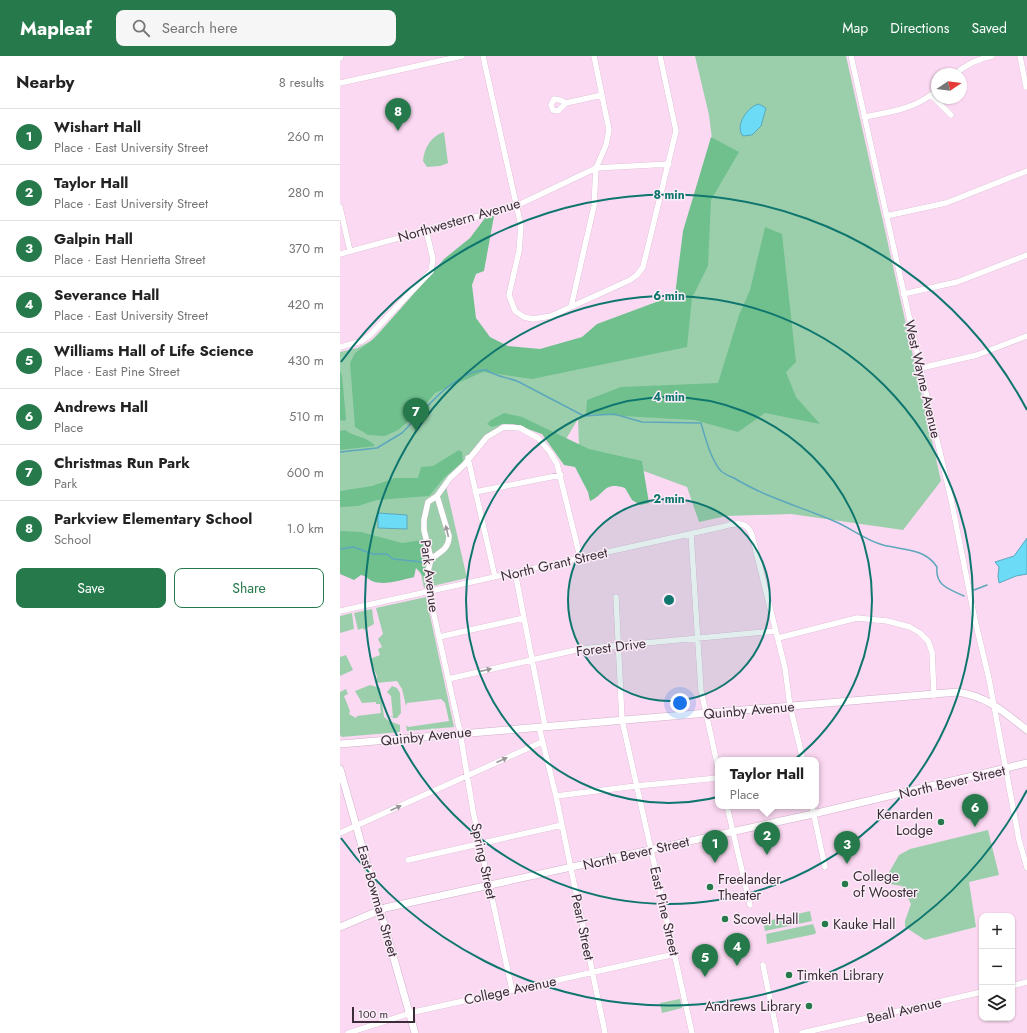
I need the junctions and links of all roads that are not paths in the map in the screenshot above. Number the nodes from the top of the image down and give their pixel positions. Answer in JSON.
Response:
{"nodes":[{"id":1,"x":462,"y":56,"type":"edge"},
{"id":2,"x":483,"y":56,"type":"edge"},
{"id":3,"x":594,"y":56,"type":"edge"},
{"id":4,"x":660,"y":56,"type":"edge"},
{"id":5,"x":851,"y":56,"type":"edge"},
{"id":6,"x":992,"y":56,"type":"edge"},
{"id":7,"x":1020,"y":56,"type":"edge"},
{"id":8,"x":963,"y":68,"type":"edge"},
{"id":9,"x":341,"y":81,"type":"edge"},
{"id":10,"x":1026,"y":87,"type":"dead end"},
{"id":11,"x":602,"y":95,"type":"junction"},
{"id":12,"x":931,"y":95,"type":"edge"},
{"id":13,"x":566,"y":103,"type":"dead end"},
{"id":14,"x":940,"y":104,"type":"edge"},
{"id":15,"x":951,"y":115,"type":"dead end"},
{"id":16,"x":864,"y":117,"type":"junction"},
{"id":17,"x":669,"y":164,"type":"junction"},
{"id":18,"x":596,"y":168,"type":"junction"},
{"id":19,"x":1027,"y":170,"type":"edge"},
{"id":20,"x":516,"y":206,"type":"junction"},
{"id":21,"x":340,"y":207,"type":"edge"},
{"id":22,"x":886,"y":216,"type":"junction"},
{"id":23,"x":426,"y":230,"type":"junction"},
{"id":24,"x":350,"y":251,"type":"junction"},
{"id":25,"x":340,"y":254,"type":"edge"},
{"id":26,"x":1027,"y":255,"type":"edge"},
{"id":27,"x":903,"y":294,"type":"junction"},
{"id":28,"x":571,"y":307,"type":"junction"},
{"id":29,"x":1027,"y":336,"type":"edge"},
{"id":30,"x":340,"y":347,"type":"edge"},
{"id":31,"x":921,"y":368,"type":"junction"},
{"id":32,"x":468,"y":458,"type":"junction"},
{"id":33,"x":459,"y":469,"type":"junction"},
{"id":34,"x":471,"y":472,"type":"junction"},
{"id":35,"x":561,"y":475,"type":"junction"},
{"id":36,"x":475,"y":492,"type":"junction"},
{"id":37,"x":437,"y":496,"type":"junction"},
{"id":38,"x":690,"y":534,"type":"junction"},
{"id":39,"x":580,"y":557,"type":"junction"},
{"id":40,"x":431,"y":559,"type":"junction"},
{"id":41,"x":515,"y":572,"type":"junction"},
{"id":42,"x":495,"y":577,"type":"junction"},
{"id":43,"x":430,"y":592,"type":"junction"},
{"id":44,"x":616,"y":597,"type":"dead end"},
{"id":45,"x":340,"y":611,"type":"edge"},
{"id":46,"x":524,"y":618,"type":"junction"},
{"id":47,"x":777,"y":635,"type":"junction"},
{"id":48,"x":439,"y":637,"type":"junction"},
{"id":49,"x":697,"y":639,"type":"junction"},
{"id":50,"x":617,"y":644,"type":"junction"},
{"id":51,"x":532,"y":659,"type":"junction"},
{"id":52,"x":448,"y":679,"type":"junction"},
{"id":53,"x":934,"y":695,"type":"junction"},
{"id":54,"x":992,"y":703,"type":"junction"},
{"id":55,"x":790,"y":706,"type":"junction"},
{"id":56,"x":706,"y":714,"type":"junction"},
{"id":57,"x":622,"y":720,"type":"junction"},
{"id":58,"x":542,"y":727,"type":"junction"},
{"id":59,"x":1027,"y":730,"type":"edge"},
{"id":60,"x":460,"y":732,"type":"junction"},
{"id":61,"x":542,"y":742,"type":"junction"},
{"id":62,"x":340,"y":744,"type":"edge"},
{"id":63,"x":716,"y":757,"type":"edge"},
{"id":64,"x":802,"y":757,"type":"edge"},
{"id":65,"x":1027,"y":764,"type":"edge"},
{"id":66,"x":340,"y":768,"type":"edge"},
{"id":67,"x":1005,"y":770,"type":"junction"},
{"id":68,"x":467,"y":776,"type":"junction"},
{"id":69,"x":715,"y":778,"type":"edge"},
{"id":70,"x":636,"y":786,"type":"junction"},
{"id":71,"x":556,"y":796,"type":"junction"},
{"id":72,"x":728,"y":809,"type":"edge"},
{"id":73,"x":812,"y":809,"type":"edge"},
{"id":74,"x":813,"y":814,"type":"junction"},
{"id":75,"x":359,"y":825,"type":"junction"},
{"id":76,"x":562,"y":825,"type":"junction"},
{"id":77,"x":732,"y":831,"type":"junction"},
{"id":78,"x":340,"y":833,"type":"edge"},
{"id":79,"x":481,"y":845,"type":"junction"},
{"id":80,"x":652,"y":849,"type":"junction"},
{"id":81,"x":408,"y":860,"type":"dead end"},
{"id":82,"x":825,"y":867,"type":"dead end"},
{"id":83,"x":570,"y":868,"type":"junction"},
{"id":84,"x":1027,"y":868,"type":"edge"},
{"id":85,"x":489,"y":885,"type":"junction"},
{"id":86,"x":750,"y":904,"type":"dead end"},
{"id":87,"x":380,"y":910,"type":"junction"},
{"id":88,"x":340,"y":927,"type":"edge"},
{"id":89,"x":675,"y":954,"type":"junction"},
{"id":90,"x":763,"y":965,"type":"dead end"},
{"id":91,"x":592,"y":972,"type":"junction"},
{"id":92,"x":1027,"y":982,"type":"edge"},
{"id":93,"x":1015,"y":985,"type":"edge"},
{"id":94,"x":512,"y":990,"type":"junction"},
{"id":95,"x":979,"y":993,"type":"edge"},
{"id":96,"x":410,"y":1013,"type":"junction"},
{"id":97,"x":348,"y":1033,"type":"edge"},
{"id":98,"x":415,"y":1033,"type":"edge"},
{"id":99,"x":605,"y":1033,"type":"edge"},
{"id":100,"x":692,"y":1033,"type":"edge"},
{"id":101,"x":777,"y":1033,"type":"edge"},
{"id":102,"x":802,"y":1033,"type":"edge"}],
"edges":[{"from":1,"to":9,"type":"street"},
{"from":2,"to":20,"type":"street"},
{"from":3,"to":11,"type":"street"},
{"from":4,"to":17,"type":"street"},
{"from":5,"to":16,"type":"street","name":"West Wayne Avenue"},
{"from":6,"to":8,"type":"street"},
{"from":7,"to":10,"type":"street"},
{"from":11,"to":13,"type":"street"},
{"from":11,"to":18,"type":"street"},
{"from":12,"to":16,"type":"street"},
{"from":14,"to":15,"type":"street"},
{"from":16,"to":22,"type":"street","name":"West Wayne Avenue"},
{"from":17,"to":18,"type":"street","name":"Northwestern Avenue"},
{"from":17,"to":28,"type":"street"},
{"from":18,"to":20,"type":"street","name":"Northwestern Avenue"},
{"from":18,"to":28,"type":"street"},
{"from":19,"to":22,"type":"street"},
{"from":20,"to":23,"type":"street","name":"Northwestern Avenue"},
{"from":20,"to":28,"type":"street"},
{"from":21,"to":24,"type":"street"},
{"from":22,"to":27,"type":"street","name":"West Wayne Avenue"},
{"from":23,"to":24,"type":"street","name":"Northwestern Avenue"},
{"from":23,"to":30,"type":"street"},
{"from":24,"to":25,"type":"street","name":"Northwestern Avenue"},
{"from":26,"to":27,"type":"street"},
{"from":27,"to":31,"type":"street","name":"West Wayne Avenue"},
{"from":29,"to":31,"type":"street"},
{"from":31,"to":54,"type":"street","name":"West Wayne Avenue"},
{"from":32,"to":33,"type":"street","name":"Park Avenue"},
{"from":32,"to":34,"type":"street"},
{"from":32,"to":35,"type":"street","name":"Park Avenue"},
{"from":33,"to":34,"type":"street"},
{"from":33,"to":37,"type":"street","name":"Park Avenue"},
{"from":34,"to":36,"type":"street"},
{"from":35,"to":36,"type":"street"},
{"from":35,"to":39,"type":"street","name":"Park Avenue"},
{"from":36,"to":42,"type":"street"},
{"from":37,"to":40,"type":"street","name":"Park Avenue"},
{"from":40,"to":37,"type":"street","one_way":true},
{"from":38,"to":39,"type":"street","name":"North Grant Street"},
{"from":38,"to":47,"type":"street","name":"North Grant Street"},
{"from":38,"to":49,"type":"street"},
{"from":39,"to":41,"type":"street","name":"North Grant Street"},
{"from":40,"to":43,"type":"street","name":"Park Avenue"},
{"from":41,"to":42,"type":"street","name":"North Grant Street"},
{"from":41,"to":46,"type":"street","name":"Pearl Street"},
{"from":42,"to":43,"type":"street","name":"North Grant Street"},
{"from":43,"to":45,"type":"street","name":"North Grant Street"},
{"from":43,"to":48,"type":"street","name":"Park Avenue"},
{"from":44,"to":50,"type":"street","name":"East Pine Street"},
{"from":46,"to":48,"type":"street"},
{"from":46,"to":51,"type":"street","name":"Pearl Street"},
{"from":47,"to":49,"type":"street","name":"Forest Drive"},
{"from":47,"to":53,"type":"street","name":"Forest Drive"},
{"from":47,"to":55,"type":"street","name":"North Grant Street"},
{"from":48,"to":52,"type":"street","name":"Park Avenue"},
{"from":49,"to":50,"type":"street","name":"Forest Drive"},
{"from":49,"to":56,"type":"street"},
{"from":50,"to":51,"type":"street","name":"Forest Drive"},
{"from":50,"to":57,"type":"street","name":"East Pine Street"},
{"from":52,"to":51,"type":"street","name":"Forest Drive","one_way":true},
{"from":51,"to":58,"type":"street","name":"Pearl Street"},
{"from":52,"to":60,"type":"street","name":"Park Avenue"},
{"from":53,"to":54,"type":"main road","name":"Quinby Avenue"},
{"from":53,"to":55,"type":"main road","name":"Quinby Avenue"},
{"from":54,"to":59,"type":"main road","name":"Quinby Avenue"},
{"from":54,"to":67,"type":"street","name":"West Wayne Avenue"},
{"from":55,"to":56,"type":"main road","name":"Quinby Avenue"},
{"from":55,"to":64,"type":"street","name":"North Grant Street"},
{"from":56,"to":57,"type":"main road","name":"Quinby Avenue"},
{"from":56,"to":63,"type":"street"},
{"from":57,"to":58,"type":"main road","name":"Quinby Avenue"},
{"from":57,"to":70,"type":"street","name":"East Pine Street"},
{"from":58,"to":60,"type":"main road","name":"Quinby Avenue"},
{"from":58,"to":61,"type":"street","name":"Pearl Street"},
{"from":60,"to":62,"type":"main road","name":"Quinby Avenue"},
{"from":60,"to":68,"type":"street","name":"Spring Street"},
{"from":68,"to":61,"type":"street","one_way":true},
{"from":61,"to":71,"type":"street","name":"Pearl Street"},
{"from":65,"to":67,"type":"main road","name":"North Bever Street"},
{"from":66,"to":75,"type":"main road","name":"East Bowman Street"},
{"from":67,"to":74,"type":"main road","name":"North Bever Street"},
{"from":67,"to":84,"type":"street","name":"West Wayne Avenue"},
{"from":75,"to":68,"type":"street","one_way":true},
{"from":68,"to":79,"type":"street","name":"Spring Street"},
{"from":69,"to":70,"type":"street"},
{"from":70,"to":71,"type":"street"},
{"from":70,"to":80,"type":"street","name":"East Pine Street"},
{"from":71,"to":76,"type":"street","name":"Pearl Street"},
{"from":72,"to":77,"type":"street"},
{"from":73,"to":74,"type":"street"},
{"from":74,"to":77,"type":"main road","name":"North Bever Street"},
{"from":74,"to":82,"type":"street"},
{"from":75,"to":78,"type":"street"},
{"from":75,"to":87,"type":"main road","name":"East Bowman Street"},
{"from":76,"to":79,"type":"street"},
{"from":76,"to":83,"type":"street","name":"Pearl Street"},
{"from":77,"to":80,"type":"main road","name":"North Bever Street"},
{"from":77,"to":86,"type":"street"},
{"from":79,"to":81,"type":"street"},
{"from":79,"to":85,"type":"street","name":"Spring Street"},
{"from":80,"to":83,"type":"main road","name":"North Bever Street"},
{"from":80,"to":89,"type":"street","name":"East Pine Street"},
{"from":83,"to":85,"type":"main road","name":"North Bever Street"},
{"from":83,"to":91,"type":"street","name":"Pearl Street"},
{"from":85,"to":87,"type":"main road","name":"North Bever Street"},
{"from":85,"to":94,"type":"street","name":"Spring Street"},
{"from":87,"to":88,"type":"main road","name":"North Bever Street"},
{"from":87,"to":96,"type":"main road","name":"East Bowman Street"},
{"from":89,"to":91,"type":"street","name":"College Avenue"},
{"from":89,"to":100,"type":"street","name":"East Pine Street"},
{"from":90,"to":101,"type":"street"},
{"from":91,"to":94,"type":"street","name":"College Avenue"},
{"from":91,"to":99,"type":"street","name":"Pearl Street"},
{"from":92,"to":93,"type":"street"},
{"from":94,"to":96,"type":"street","name":"College Avenue"},
{"from":95,"to":102,"type":"street","name":"Beall Avenue"},
{"from":96,"to":97,"type":"street","name":"College Avenue"},
{"from":96,"to":98,"type":"main road","name":"East Bowman Street"}]}
